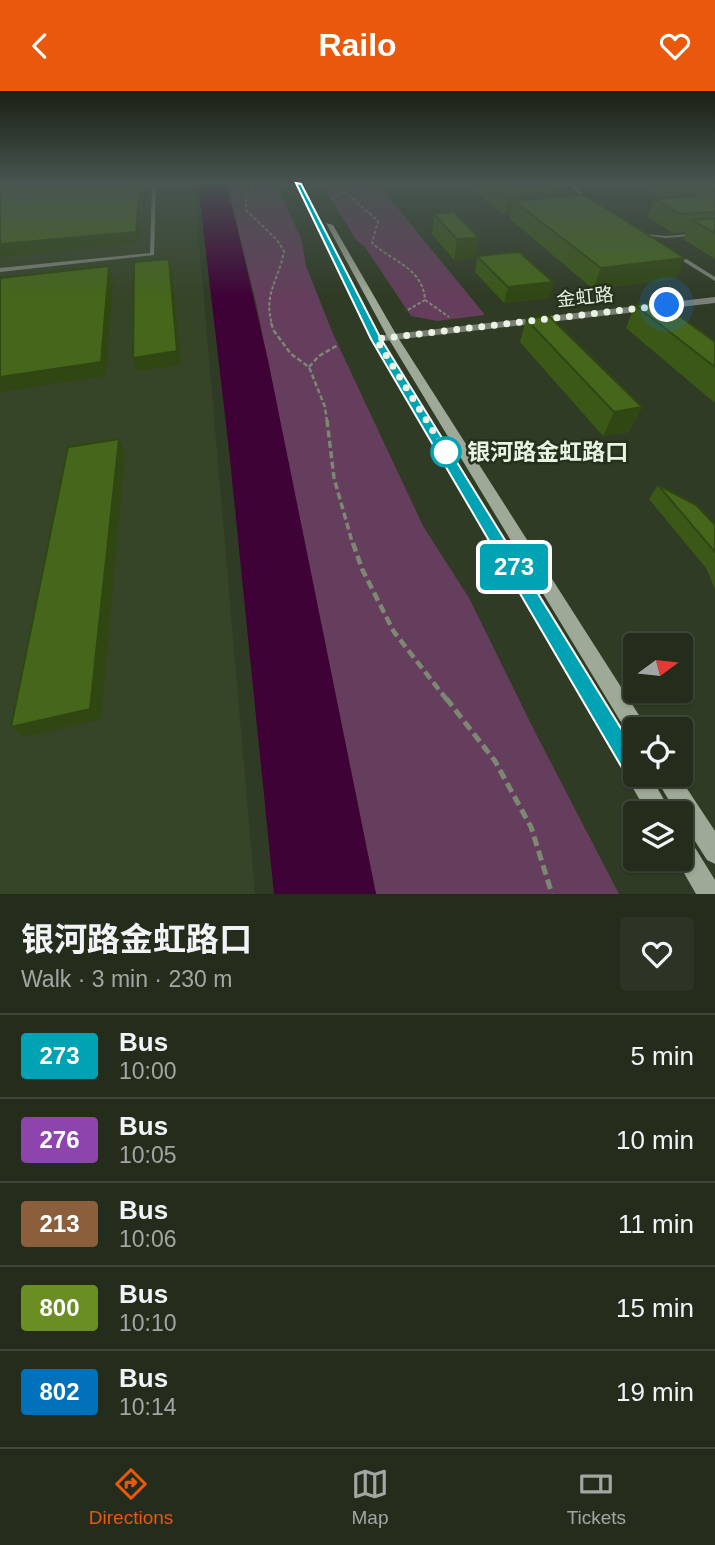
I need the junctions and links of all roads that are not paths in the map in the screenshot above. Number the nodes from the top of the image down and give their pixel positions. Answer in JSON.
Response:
{"nodes":[{"id":1,"x":153,"y":221,"type":"edge"},
{"id":2,"x":317,"y":221,"type":"edge"},
{"id":3,"x":327,"y":221,"type":"edge"},
{"id":4,"x":633,"y":228,"type":"edge"},
{"id":5,"x":715,"y":233,"type":"edge"},
{"id":6,"x":644,"y":235,"type":"junction"},
{"id":7,"x":654,"y":241,"type":"edge"},
{"id":8,"x":664,"y":247,"type":"edge"},
{"id":9,"x":0,"y":270,"type":"edge"},
{"id":10,"x":715,"y":279,"type":"edge"},
{"id":11,"x":715,"y":300,"type":"edge"},
{"id":12,"x":392,"y":336,"type":"junction"},
{"id":13,"x":376,"y":339,"type":"junction"},
{"id":14,"x":629,"y":717,"type":"edge"},
{"id":15,"x":623,"y":751,"type":"edge"},
{"id":16,"x":673,"y":787,"type":"edge"},
{"id":17,"x":715,"y":852,"type":"edge"},
{"id":18,"x":693,"y":866,"type":"edge"},
{"id":19,"x":710,"y":894,"type":"edge"}],
"edges":[{"from":1,"to":9,"type":"lane"},
{"from":2,"to":13,"type":"main road"},
{"from":3,"to":12,"type":"main road"},
{"from":4,"to":6,"type":"lane"},
{"from":5,"to":6,"type":"lane"},
{"from":6,"to":7,"type":"lane"},
{"from":8,"to":10,"type":"lane"},
{"from":11,"to":12,"type":"street","name":"金虹路"},
{"from":12,"to":13,"type":"street","name":"金虹路"},
{"from":12,"to":14,"type":"main road"},
{"from":13,"to":15,"type":"main road"},
{"from":16,"to":17,"type":"main road"},
{"from":18,"to":19,"type":"main road"}]}
